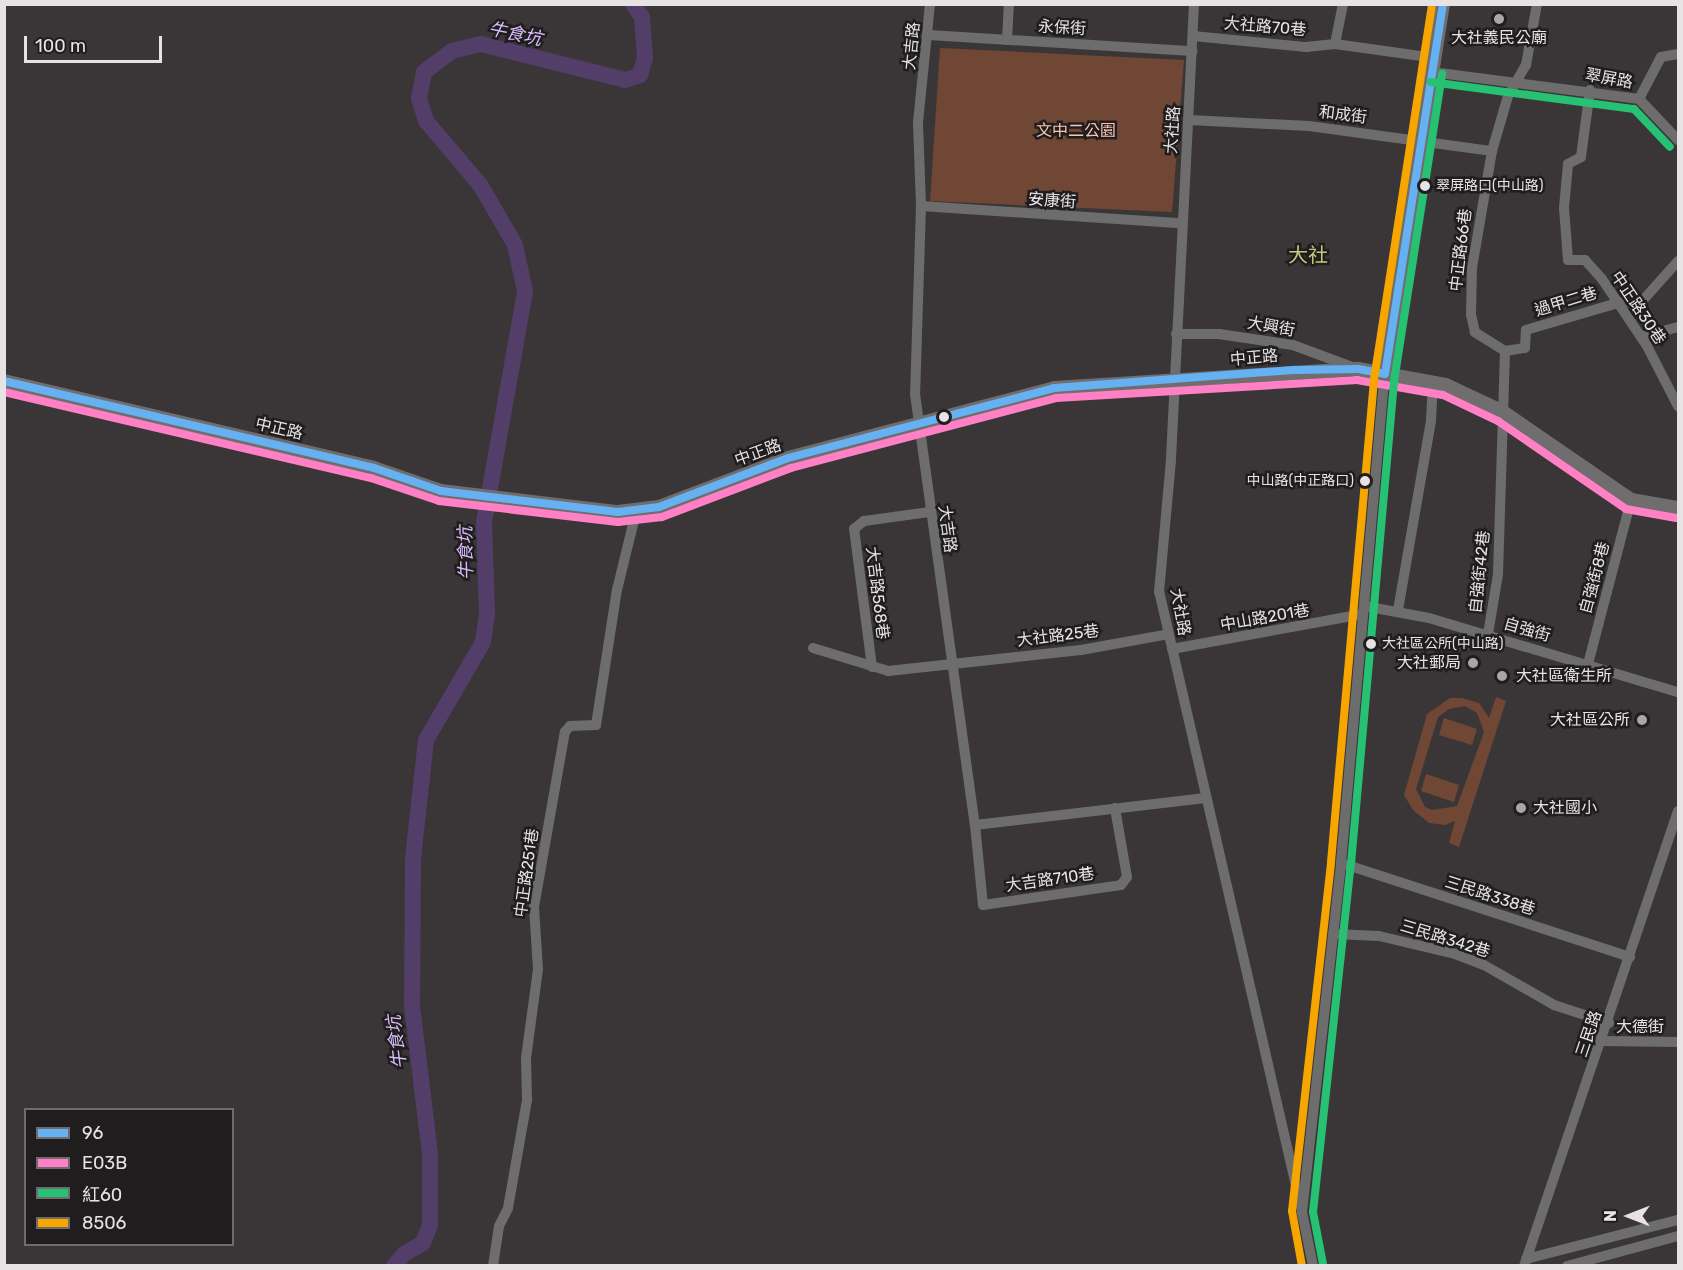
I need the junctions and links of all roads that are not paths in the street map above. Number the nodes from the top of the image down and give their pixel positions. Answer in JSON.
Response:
{"nodes":[{"id":1,"x":930,"y":4,"type":"edge"},
{"id":2,"x":1009,"y":4,"type":"edge"},
{"id":3,"x":1194,"y":4,"type":"edge"},
{"id":4,"x":1343,"y":4,"type":"edge"},
{"id":5,"x":1443,"y":4,"type":"edge"},
{"id":6,"x":1537,"y":4,"type":"edge"},
{"id":7,"x":929,"y":35,"type":"junction"},
{"id":8,"x":1193,"y":36,"type":"junction"},
{"id":9,"x":1007,"y":40,"type":"junction"},
{"id":10,"x":1335,"y":44,"type":"junction"},
{"id":11,"x":1193,"y":51,"type":"junction"},
{"id":12,"x":1678,"y":54,"type":"edge"},
{"id":13,"x":1433,"y":65,"type":"junction"},
{"id":14,"x":1517,"y":80,"type":"junction"},
{"id":15,"x":1590,"y":90,"type":"junction"},
{"id":16,"x":1639,"y":99,"type":"junction"},
{"id":17,"x":1190,"y":120,"type":"junction"},
{"id":18,"x":1421,"y":140,"type":"junction"},
{"id":19,"x":1678,"y":140,"type":"edge"},
{"id":20,"x":1492,"y":151,"type":"junction"},
{"id":21,"x":921,"y":206,"type":"junction"},
{"id":22,"x":1180,"y":223,"type":"junction"},
{"id":23,"x":1678,"y":261,"type":"edge"},
{"id":24,"x":1618,"y":303,"type":"junction"},
{"id":25,"x":1678,"y":327,"type":"edge"},
{"id":26,"x":1176,"y":334,"type":"junction"},
{"id":27,"x":1641,"y":337,"type":"junction"},
{"id":28,"x":1505,"y":351,"type":"junction"},
{"id":29,"x":1358,"y":369,"type":"junction"},
{"id":30,"x":1385,"y":374,"type":"junction"},
{"id":31,"x":4,"y":381,"type":"edge"},
{"id":32,"x":1175,"y":382,"type":"junction"},
{"id":33,"x":1433,"y":383,"type":"junction"},
{"id":34,"x":1678,"y":406,"type":"edge"},
{"id":35,"x":1503,"y":412,"type":"junction"},
{"id":36,"x":918,"y":426,"type":"junction"},
{"id":37,"x":1631,"y":500,"type":"junction"},
{"id":38,"x":1678,"y":508,"type":"edge"},
{"id":39,"x":636,"y":512,"type":"junction"},
{"id":40,"x":930,"y":512,"type":"junction"},
{"id":41,"x":1364,"y":610,"type":"junction"},
{"id":42,"x":1398,"y":610,"type":"junction"},
{"id":43,"x":1169,"y":634,"type":"junction"},
{"id":44,"x":1488,"y":634,"type":"junction"},
{"id":45,"x":813,"y":648,"type":"dead end"},
{"id":46,"x":1172,"y":650,"type":"junction"},
{"id":47,"x":951,"y":664,"type":"junction"},
{"id":48,"x":1588,"y":664,"type":"junction"},
{"id":49,"x":872,"y":667,"type":"junction"},
{"id":50,"x":1678,"y":692,"type":"edge"},
{"id":51,"x":1204,"y":798,"type":"junction"},
{"id":52,"x":1115,"y":808,"type":"junction"},
{"id":53,"x":1678,"y":811,"type":"edge"},
{"id":54,"x":975,"y":825,"type":"junction"},
{"id":55,"x":1341,"y":863,"type":"junction"},
{"id":56,"x":1333,"y":934,"type":"junction"},
{"id":57,"x":1630,"y":957,"type":"junction"},
{"id":58,"x":1609,"y":1023,"type":"junction"},
{"id":59,"x":1602,"y":1041,"type":"junction"},
{"id":60,"x":1678,"y":1042,"type":"edge"},
{"id":61,"x":1302,"y":1212,"type":"junction"},
{"id":62,"x":1678,"y":1220,"type":"edge"},
{"id":63,"x":1678,"y":1236,"type":"edge"},
{"id":64,"x":1525,"y":1262,"type":"edge"},
{"id":65,"x":493,"y":1266,"type":"edge"},
{"id":66,"x":1313,"y":1266,"type":"edge"},
{"id":67,"x":1567,"y":1266,"type":"edge"}],
"edges":[{"from":1,"to":7,"type":"street","name":"大吉路"},
{"from":2,"to":9,"type":"street"},
{"from":3,"to":8,"type":"street","name":"大社路"},
{"from":4,"to":10,"type":"street"},
{"from":5,"to":13,"type":"main road"},
{"from":6,"to":14,"type":"street"},
{"from":7,"to":9,"type":"street","name":"永保街"},
{"from":7,"to":21,"type":"street","name":"大吉路"},
{"from":8,"to":10,"type":"street","name":"大社路70巷"},
{"from":8,"to":11,"type":"street","name":"大社路"},
{"from":9,"to":11,"type":"street","name":"永保街"},
{"from":10,"to":13,"type":"street","name":"大社路70巷"},
{"from":11,"to":17,"type":"street","name":"大社路"},
{"from":12,"to":16,"type":"street"},
{"from":13,"to":14,"type":"street","name":"翠屏路"},
{"from":13,"to":18,"type":"main road"},
{"from":14,"to":15,"type":"street","name":"翠屏路"},
{"from":14,"to":20,"type":"street","name":"中正路66巷"},
{"from":15,"to":16,"type":"street","name":"翠屏路"},
{"from":15,"to":24,"type":"street","name":"中正路30巷"},
{"from":16,"to":19,"type":"street","name":"翠屏路"},
{"from":17,"to":18,"type":"street","name":"和成街"},
{"from":17,"to":22,"type":"street","name":"大社路"},
{"from":18,"to":20,"type":"street","name":"和成街"},
{"from":18,"to":30,"type":"main road"},
{"from":20,"to":28,"type":"street","name":"中正路66巷"},
{"from":21,"to":22,"type":"street","name":"安康街"},
{"from":21,"to":36,"type":"street","name":"大吉路"},
{"from":22,"to":26,"type":"street","name":"大社路"},
{"from":23,"to":24,"type":"street"},
{"from":24,"to":27,"type":"street","name":"中正路30巷"},
{"from":24,"to":28,"type":"street","name":"過甲二巷"},
{"from":25,"to":27,"type":"street"},
{"from":26,"to":29,"type":"street","name":"大興街"},
{"from":26,"to":32,"type":"street","name":"大社路"},
{"from":27,"to":34,"type":"street","name":"中正路30巷"},
{"from":28,"to":35,"type":"street"},
{"from":29,"to":30,"type":"main road","name":"中正路"},
{"from":29,"to":32,"type":"main road","name":"中正路"},
{"from":30,"to":33,"type":"main road","name":"中正路"},
{"from":30,"to":41,"type":"street"},
{"from":31,"to":39,"type":"main road","name":"中正路"},
{"from":32,"to":36,"type":"main road","name":"中正路"},
{"from":32,"to":43,"type":"street","name":"大社路"},
{"from":33,"to":35,"type":"main road","name":"中正路"},
{"from":33,"to":42,"type":"street"},
{"from":35,"to":37,"type":"main road","name":"中正路"},
{"from":35,"to":44,"type":"street","name":"自強街42巷"},
{"from":36,"to":39,"type":"main road","name":"中正路"},
{"from":36,"to":40,"type":"street","name":"大吉路"},
{"from":37,"to":38,"type":"main road","name":"中正路"},
{"from":37,"to":48,"type":"street","name":"自強街8巷"},
{"from":39,"to":65,"type":"street","name":"中正路251巷"},
{"from":40,"to":47,"type":"street","name":"大吉路"},
{"from":40,"to":49,"type":"street","name":"大吉路568巷"},
{"from":41,"to":42,"type":"street","name":"自強街"},
{"from":41,"to":46,"type":"street","name":"中山路201巷"},
{"from":41,"to":55,"type":"street"},
{"from":42,"to":44,"type":"street","name":"自強街"},
{"from":43,"to":46,"type":"street","name":"大社路"},
{"from":43,"to":47,"type":"street","name":"大社路25巷"},
{"from":44,"to":48,"type":"street","name":"自強街"},
{"from":45,"to":49,"type":"street","name":"大社路25巷"},
{"from":46,"to":51,"type":"street","name":"大社路"},
{"from":47,"to":49,"type":"street","name":"大社路25巷"},
{"from":47,"to":54,"type":"street","name":"大吉路"},
{"from":48,"to":50,"type":"street","name":"自強街"},
{"from":51,"to":52,"type":"street"},
{"from":51,"to":61,"type":"street","name":"大社路"},
{"from":52,"to":54,"type":"street"},
{"from":52,"to":54,"type":"street","name":"大吉路710巷"},
{"from":53,"to":57,"type":"street","name":"三民路"},
{"from":55,"to":56,"type":"street"},
{"from":55,"to":57,"type":"street","name":"三民路338巷"},
{"from":56,"to":58,"type":"street","name":"三民路342巷"},
{"from":56,"to":61,"type":"street"},
{"from":57,"to":58,"type":"street","name":"三民路"},
{"from":58,"to":59,"type":"street","name":"三民路"},
{"from":59,"to":60,"type":"street","name":"大德街"},
{"from":59,"to":64,"type":"street","name":"三民路"},
{"from":61,"to":66,"type":"street","name":"大社路"},
{"from":62,"to":64,"type":"street"},
{"from":63,"to":67,"type":"street"}]}
